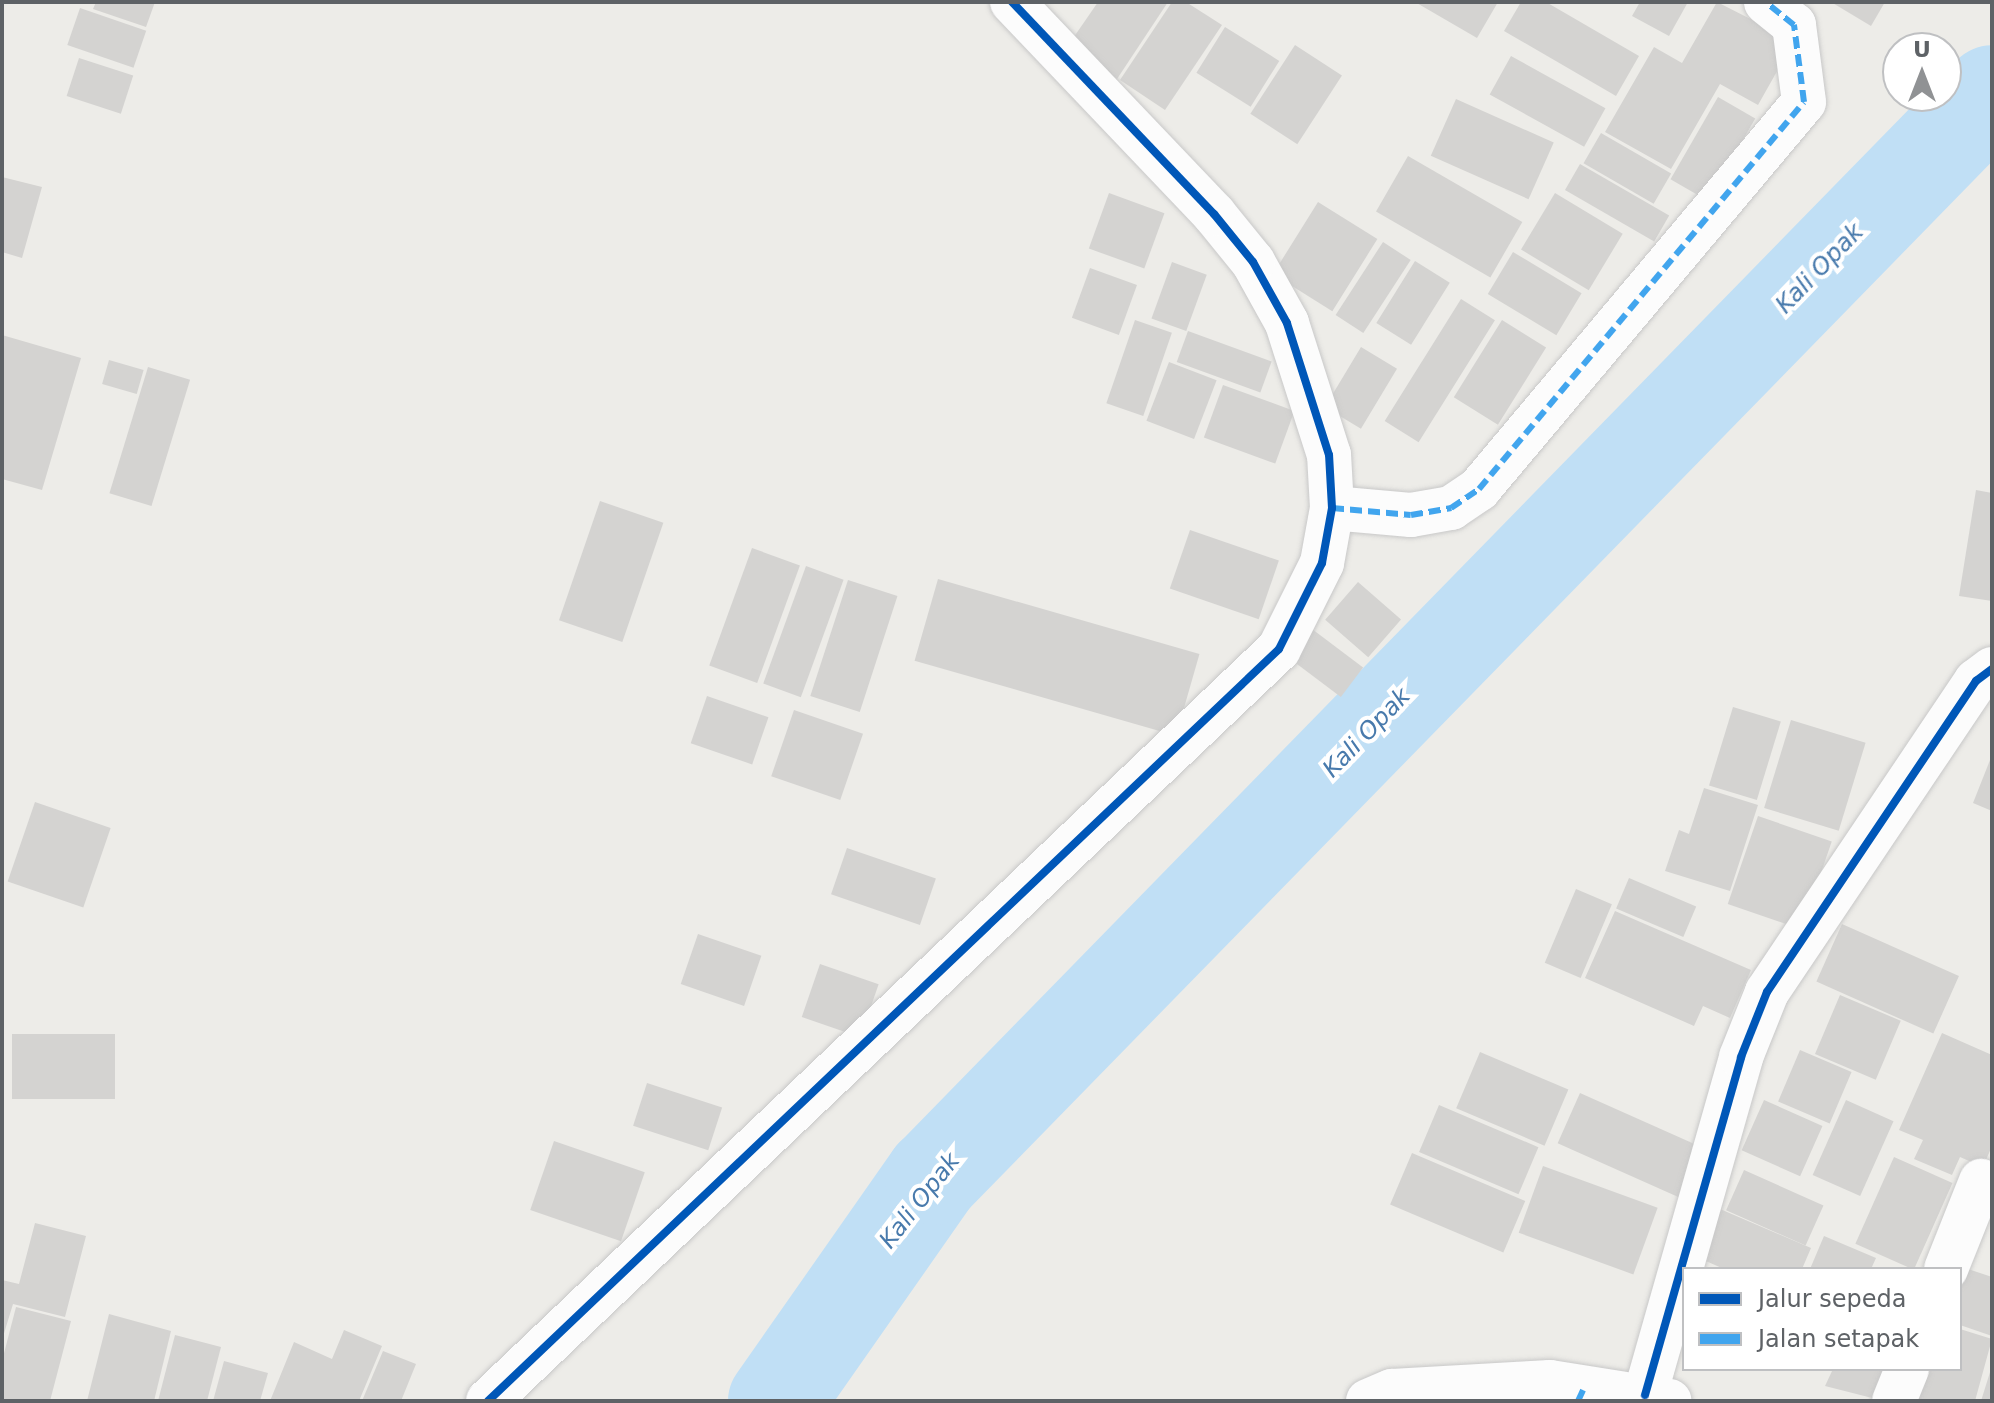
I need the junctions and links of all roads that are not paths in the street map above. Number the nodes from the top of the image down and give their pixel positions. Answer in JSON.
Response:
{"nodes":[{"id":1,"x":1012,"y":2,"type":"edge"},
{"id":2,"x":1766,"y":2,"type":"edge"},
{"id":3,"x":1332,"y":508,"type":"junction"},
{"id":4,"x":1992,"y":669,"type":"edge"},
{"id":5,"x":1981,"y":1181,"type":"dead end"},
{"id":6,"x":1690,"y":1267,"type":"edge"},
{"id":7,"x":1947,"y":1267,"type":"edge"},
{"id":8,"x":1682,"y":1299,"type":"edge"},
{"id":9,"x":1906,"y":1371,"type":"edge"},
{"id":10,"x":1582,"y":1394,"type":"edge"},
{"id":11,"x":1658,"y":1398,"type":"edge"},
{"id":12,"x":488,"y":1401,"type":"edge"},
{"id":13,"x":1368,"y":1401,"type":"edge"},
{"id":14,"x":1894,"y":1401,"type":"edge"}],
"edges":[{"from":1,"to":3,"type":"street"},
{"from":2,"to":3,"type":"street"},
{"from":3,"to":12,"type":"street"},
{"from":4,"to":6,"type":"street"},
{"from":5,"to":7,"type":"street"},
{"from":8,"to":11,"type":"street"},
{"from":9,"to":14,"type":"street"},
{"from":10,"to":11,"type":"street"},
{"from":10,"to":13,"type":"street"}]}
